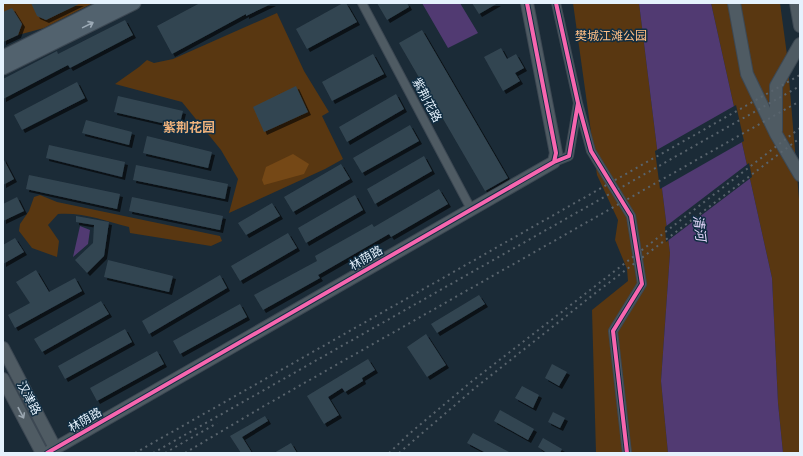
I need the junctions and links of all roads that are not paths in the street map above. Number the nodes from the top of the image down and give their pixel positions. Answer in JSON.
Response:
{"nodes":[{"id":1,"x":110,"y":3,"type":"edge"},
{"id":2,"x":134,"y":3,"type":"edge"},
{"id":3,"x":362,"y":3,"type":"edge"},
{"id":4,"x":527,"y":3,"type":"edge"},
{"id":5,"x":556,"y":3,"type":"edge"},
{"id":6,"x":734,"y":3,"type":"edge"},
{"id":7,"x":796,"y":3,"type":"edge"},
{"id":8,"x":800,"y":26,"type":"edge"},
{"id":9,"x":800,"y":44,"type":"edge"},
{"id":10,"x":3,"y":57,"type":"edge"},
{"id":11,"x":3,"y":68,"type":"edge"},
{"id":12,"x":578,"y":104,"type":"junction"},
{"id":13,"x":776,"y":134,"type":"junction"},
{"id":14,"x":554,"y":162,"type":"junction"},
{"id":15,"x":800,"y":175,"type":"edge"},
{"id":16,"x":471,"y":209,"type":"junction"},
{"id":17,"x":3,"y":348,"type":"edge"},
{"id":18,"x":3,"y":379,"type":"edge"},
{"id":19,"x":51,"y":451,"type":"edge"},
{"id":20,"x":42,"y":453,"type":"edge"},
{"id":21,"x":627,"y":453,"type":"edge"}],
"edges":[{"from":1,"to":10,"type":"main road"},
{"from":11,"to":2,"type":"main road","one_way":true},
{"from":3,"to":16,"type":"street","name":"紫荆花路"},
{"from":4,"to":14,"type":"street"},
{"from":5,"to":12,"type":"street"},
{"from":6,"to":13,"type":"street"},
{"from":7,"to":8,"type":"street"},
{"from":9,"to":13,"type":"street"},
{"from":12,"to":14,"type":"street"},
{"from":12,"to":21,"type":"street"},
{"from":13,"to":15,"type":"street"},
{"from":14,"to":16,"type":"street","name":"林荫路"},
{"from":16,"to":19,"type":"street","name":"林荫路"},
{"from":17,"to":19,"type":"street","name":"汉津路"},
{"from":18,"to":20,"type":"street","name":"汉津路","one_way":true}]}
